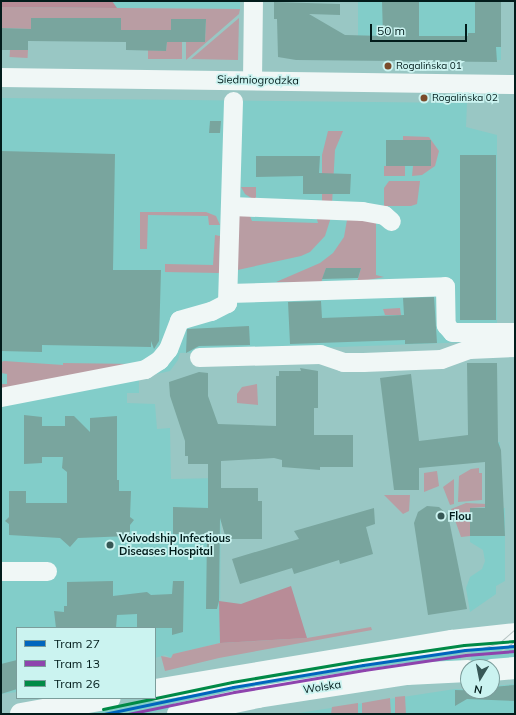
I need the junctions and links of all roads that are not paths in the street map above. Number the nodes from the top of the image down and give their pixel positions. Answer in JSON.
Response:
{"nodes":[{"id":1,"x":253,"y":1,"type":"edge"},
{"id":2,"x":1,"y":77,"type":"edge"},
{"id":3,"x":252,"y":80,"type":"junction"},
{"id":4,"x":515,"y":84,"type":"edge"},
{"id":5,"x":233,"y":100,"type":"dead end"},
{"id":6,"x":230,"y":206,"type":"junction"},
{"id":7,"x":391,"y":221,"type":"dead end"},
{"id":8,"x":228,"y":293,"type":"junction"},
{"id":9,"x":515,"y":332,"type":"edge"},
{"id":10,"x":515,"y":347,"type":"edge"},
{"id":11,"x":199,"y":357,"type":"dead end"},
{"id":12,"x":1,"y":397,"type":"edge"},
{"id":13,"x":1,"y":571,"type":"edge"},
{"id":14,"x":47,"y":572,"type":"dead end"},
{"id":15,"x":515,"y":634,"type":"edge"},
{"id":16,"x":515,"y":668,"type":"edge"},
{"id":17,"x":500,"y":669,"type":"edge"},
{"id":18,"x":460,"y":671,"type":"edge"},
{"id":19,"x":156,"y":690,"type":"edge"},
{"id":20,"x":104,"y":699,"type":"edge"},
{"id":21,"x":21,"y":714,"type":"edge"},
{"id":22,"x":178,"y":714,"type":"edge"}],
"edges":[{"from":1,"to":3,"type":"street"},
{"from":2,"to":3,"type":"street","name":"Siedmiogrodzka"},
{"from":3,"to":4,"type":"street","name":"Siedmiogrodzka"},
{"from":5,"to":6,"type":"street"},
{"from":6,"to":7,"type":"street"},
{"from":6,"to":8,"type":"street"},
{"from":8,"to":9,"type":"street"},
{"from":8,"to":12,"type":"street"},
{"from":10,"to":11,"type":"street"},
{"from":13,"to":14,"type":"street"},
{"from":15,"to":19,"type":"main road"},
{"from":16,"to":17,"type":"main road"},
{"from":18,"to":22,"type":"main road","name":"Wolska"},
{"from":20,"to":21,"type":"main road"}]}
